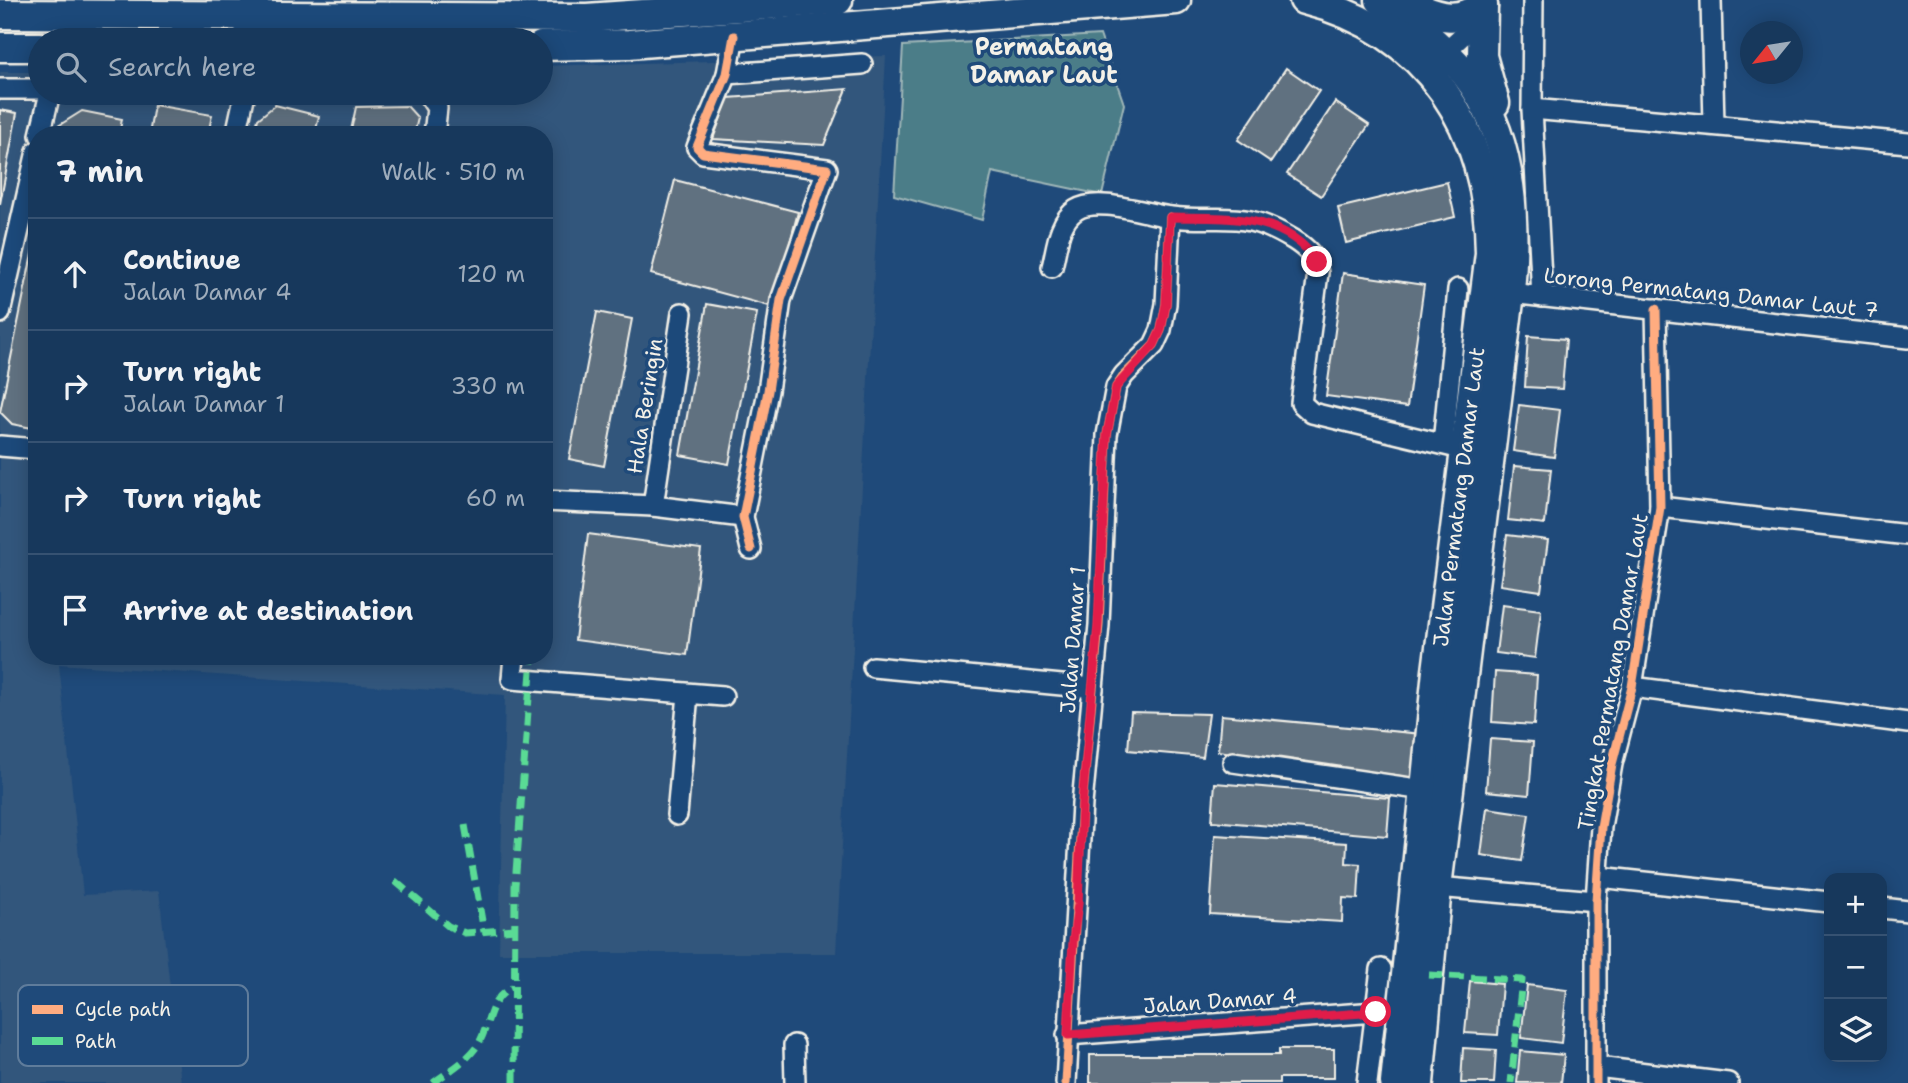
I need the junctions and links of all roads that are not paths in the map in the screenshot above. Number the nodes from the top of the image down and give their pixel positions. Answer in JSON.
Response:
{"nodes":[{"id":1,"x":838,"y":0,"type":"edge"},
{"id":2,"x":1176,"y":0,"type":"edge"},
{"id":3,"x":1304,"y":0,"type":"edge"},
{"id":4,"x":1380,"y":0,"type":"edge"},
{"id":5,"x":1392,"y":0,"type":"edge"},
{"id":6,"x":1533,"y":0,"type":"edge"},
{"id":7,"x":1712,"y":0,"type":"edge"},
{"id":8,"x":1484,"y":3,"type":"edge"},
{"id":9,"x":35,"y":7,"type":"edge"},
{"id":10,"x":373,"y":8,"type":"edge"},
{"id":11,"x":586,"y":9,"type":"edge"},
{"id":12,"x":0,"y":14,"type":"edge"},
{"id":13,"x":161,"y":16,"type":"junction"},
{"id":14,"x":314,"y":16,"type":"junction"},
{"id":15,"x":245,"y":28,"type":"edge"},
{"id":16,"x":734,"y":36,"type":"junction"},
{"id":17,"x":553,"y":46,"type":"edge"},
{"id":18,"x":0,"y":47,"type":"edge"},
{"id":19,"x":28,"y":47,"type":"edge"},
{"id":20,"x":1436,"y":60,"type":"junction"},
{"id":21,"x":862,"y":64,"type":"dead end"},
{"id":22,"x":727,"y":74,"type":"junction"},
{"id":23,"x":0,"y":89,"type":"edge"},
{"id":24,"x":28,"y":89,"type":"edge"},
{"id":25,"x":47,"y":105,"type":"edge"},
{"id":26,"x":242,"y":105,"type":"edge"},
{"id":27,"x":435,"y":105,"type":"edge"},
{"id":28,"x":1532,"y":109,"type":"junction"},
{"id":29,"x":1714,"y":125,"type":"junction"},
{"id":30,"x":42,"y":126,"type":"edge"},
{"id":31,"x":238,"y":126,"type":"edge"},
{"id":32,"x":435,"y":126,"type":"edge"},
{"id":33,"x":1499,"y":138,"type":"junction"},
{"id":34,"x":1908,"y":143,"type":"edge"},
{"id":35,"x":28,"y":190,"type":"edge"},
{"id":36,"x":1170,"y":217,"type":"junction"},
{"id":37,"x":1052,"y":267,"type":"dead end"},
{"id":38,"x":1458,"y":289,"type":"dead end"},
{"id":39,"x":1510,"y":293,"type":"junction"},
{"id":40,"x":1542,"y":297,"type":"junction"},
{"id":41,"x":1656,"y":309,"type":"junction"},
{"id":42,"x":0,"y":313,"type":"edge"},
{"id":43,"x":682,"y":313,"type":"dead end"},
{"id":44,"x":1908,"y":338,"type":"edge"},
{"id":45,"x":0,"y":446,"type":"edge"},
{"id":46,"x":1454,"y":447,"type":"junction"},
{"id":47,"x":28,"y":448,"type":"edge"},
{"id":48,"x":553,"y":501,"type":"edge"},
{"id":49,"x":653,"y":506,"type":"junction"},
{"id":50,"x":1660,"y":507,"type":"junction"},
{"id":51,"x":743,"y":517,"type":"junction"},
{"id":52,"x":1908,"y":535,"type":"edge"},
{"id":53,"x":751,"y":549,"type":"dead end"},
{"id":54,"x":513,"y":665,"type":"edge"},
{"id":55,"x":873,"y":667,"type":"dead end"},
{"id":56,"x":1632,"y":687,"type":"junction"},
{"id":57,"x":1093,"y":688,"type":"junction"},
{"id":58,"x":688,"y":694,"type":"junction"},
{"id":59,"x":723,"y":696,"type":"dead end"},
{"id":60,"x":1908,"y":723,"type":"edge"},
{"id":61,"x":1233,"y":762,"type":"dead end"},
{"id":62,"x":1423,"y":790,"type":"junction"},
{"id":63,"x":677,"y":815,"type":"dead end"},
{"id":64,"x":1599,"y":877,"type":"junction"},
{"id":65,"x":1437,"y":887,"type":"junction"},
{"id":66,"x":1596,"y":901,"type":"junction"},
{"id":67,"x":1824,"y":901,"type":"edge"},
{"id":68,"x":1887,"y":909,"type":"edge"},
{"id":69,"x":1908,"y":911,"type":"edge"},
{"id":70,"x":1381,"y":969,"type":"dead end"},
{"id":71,"x":1376,"y":1012,"type":"junction"},
{"id":72,"x":1068,"y":1035,"type":"junction"},
{"id":73,"x":794,"y":1045,"type":"dead end"},
{"id":74,"x":1597,"y":1075,"type":"edge"},
{"id":75,"x":795,"y":1083,"type":"edge"},
{"id":76,"x":1066,"y":1083,"type":"edge"},
{"id":77,"x":1367,"y":1083,"type":"edge"},
{"id":78,"x":1395,"y":1083,"type":"edge"},
{"id":79,"x":1419,"y":1083,"type":"edge"},
{"id":80,"x":1728,"y":1083,"type":"edge"}],
"edges":[{"from":1,"to":11,"type":"highway"},
{"from":2,"to":16,"type":"highway"},
{"from":3,"to":20,"type":"highway","name":"Jalan Permatang Damar Laut"},
{"from":4,"to":20,"type":"highway","name":"Jalan Permatang Damar Laut"},
{"from":5,"to":8,"type":"highway"},
{"from":6,"to":28,"type":"street"},
{"from":7,"to":29,"type":"street"},
{"from":8,"to":20,"type":"street"},
{"from":8,"to":33,"type":"highway"},
{"from":9,"to":12,"type":"highway"},
{"from":9,"to":13,"type":"highway"},
{"from":10,"to":11,"type":"highway"},
{"from":10,"to":14,"type":"highway"},
{"from":13,"to":14,"type":"highway"},
{"from":13,"to":15,"type":"highway"},
{"from":14,"to":15,"type":"highway"},
{"from":16,"to":17,"type":"highway"},
{"from":16,"to":22,"type":"street"},
{"from":18,"to":19,"type":"highway"},
{"from":20,"to":33,"type":"highway","name":"Jalan Permatang Damar Laut"},
{"from":20,"to":46,"type":"highway","name":"Jalan Permatang Damar Laut"},
{"from":21,"to":22,"type":"street"},
{"from":22,"to":51,"type":"street"},
{"from":23,"to":24,"type":"street"},
{"from":25,"to":30,"type":"street"},
{"from":26,"to":31,"type":"street"},
{"from":27,"to":32,"type":"street"},
{"from":28,"to":29,"type":"street"},
{"from":28,"to":40,"type":"street"},
{"from":29,"to":34,"type":"street"},
{"from":33,"to":39,"type":"highway","name":"Jalan Permatang Damar Laut"},
{"from":35,"to":42,"type":"street"},
{"from":36,"to":37,"type":"street"},
{"from":36,"to":46,"type":"street"},
{"from":36,"to":57,"type":"street","name":"Jalan Damar 1"},
{"from":38,"to":46,"type":"street"},
{"from":39,"to":40,"type":"street","name":"Lorong Permatang Damar Laut 7"},
{"from":39,"to":65,"type":"highway","name":"Jalan Permatang Damar Laut"},
{"from":40,"to":41,"type":"street","name":"Lorong Permatang Damar Laut 7"},
{"from":41,"to":44,"type":"street","name":"Lorong Permatang Damar Laut 7"},
{"from":41,"to":50,"type":"street","name":"Tingkat Permatang Damar Laut"},
{"from":43,"to":49,"type":"street","name":"Hala Beringin"},
{"from":45,"to":47,"type":"street"},
{"from":46,"to":62,"type":"highway","name":"Jalan Permatang Damar Laut"},
{"from":48,"to":49,"type":"street"},
{"from":49,"to":51,"type":"street"},
{"from":50,"to":52,"type":"street"},
{"from":50,"to":56,"type":"street","name":"Tingkat Permatang Damar Laut"},
{"from":51,"to":53,"type":"street"},
{"from":54,"to":58,"type":"street"},
{"from":55,"to":57,"type":"street"},
{"from":56,"to":60,"type":"street"},
{"from":56,"to":64,"type":"street","name":"Tingkat Permatang Damar Laut"},
{"from":57,"to":72,"type":"street","name":"Jalan Damar 1"},
{"from":58,"to":59,"type":"street"},
{"from":58,"to":63,"type":"street"},
{"from":61,"to":62,"type":"street"},
{"from":62,"to":78,"type":"highway","name":"Jalan Permatang Damar Laut"},
{"from":64,"to":66,"type":"street","name":"Tingkat Permatang Damar Laut"},
{"from":64,"to":67,"type":"street"},
{"from":65,"to":66,"type":"street"},
{"from":65,"to":79,"type":"highway","name":"Jalan Permatang Damar Laut"},
{"from":66,"to":74,"type":"street","name":"Tingkat Permatang Damar Laut"},
{"from":68,"to":69,"type":"street"},
{"from":70,"to":71,"type":"street"},
{"from":71,"to":72,"type":"street","name":"Jalan Damar 4"},
{"from":71,"to":77,"type":"street"},
{"from":72,"to":76,"type":"street","name":"Jalan Damar 1"},
{"from":73,"to":75,"type":"street"},
{"from":74,"to":80,"type":"street"}]}
